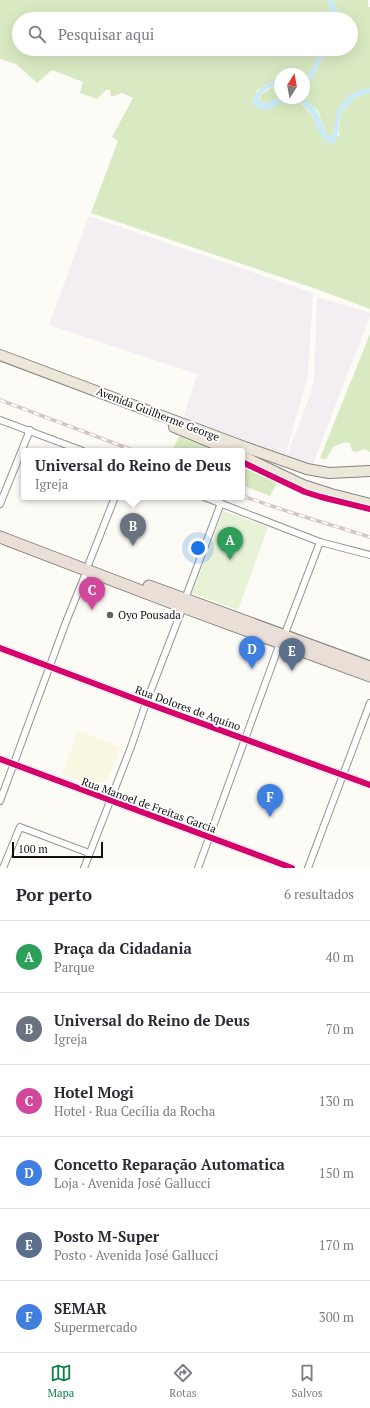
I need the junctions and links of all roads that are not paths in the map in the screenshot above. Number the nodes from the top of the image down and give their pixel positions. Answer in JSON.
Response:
{"nodes":[{"id":1,"x":0,"y":355,"type":"edge"},
{"id":2,"x":0,"y":361,"type":"edge"},
{"id":3,"x":0,"y":420,"type":"edge"},
{"id":4,"x":30,"y":430,"type":"junction"},
{"id":5,"x":23,"y":448,"type":"edge"},
{"id":6,"x":75,"y":448,"type":"edge"},
{"id":7,"x":225,"y":448,"type":"edge"},
{"id":8,"x":21,"y":452,"type":"edge"},
{"id":9,"x":245,"y":457,"type":"edge"},
{"id":10,"x":370,"y":471,"type":"edge"},
{"id":11,"x":114,"y":500,"type":"edge"},
{"id":12,"x":212,"y":500,"type":"edge"},
{"id":13,"x":221,"y":503,"type":"junction"},
{"id":14,"x":0,"y":504,"type":"edge"},
{"id":15,"x":370,"y":504,"type":"edge"},
{"id":16,"x":0,"y":530,"type":"edge"},
{"id":17,"x":0,"y":537,"type":"edge"},
{"id":18,"x":320,"y":542,"type":"junction"},
{"id":19,"x":370,"y":555,"type":"edge"},
{"id":20,"x":88,"y":566,"type":"junction"},
{"id":21,"x":184,"y":603,"type":"junction"},
{"id":22,"x":282,"y":639,"type":"junction"},
{"id":23,"x":0,"y":648,"type":"edge"},
{"id":24,"x":50,"y":666,"type":"junction"},
{"id":25,"x":370,"y":667,"type":"edge"},
{"id":26,"x":370,"y":676,"type":"edge"},
{"id":27,"x":146,"y":703,"type":"junction"},
{"id":28,"x":370,"y":703,"type":"edge"},
{"id":29,"x":245,"y":740,"type":"junction"},
{"id":30,"x":0,"y":759,"type":"edge"},
{"id":31,"x":13,"y":764,"type":"junction"},
{"id":32,"x":343,"y":774,"type":"junction"},
{"id":33,"x":370,"y":785,"type":"edge"},
{"id":34,"x":109,"y":800,"type":"junction"},
{"id":35,"x":0,"y":801,"type":"edge"},
{"id":36,"x":209,"y":838,"type":"junction"},
{"id":37,"x":90,"y":853,"type":"junction"},
{"id":38,"x":3,"y":868,"type":"edge"},
{"id":39,"x":84,"y":868,"type":"edge"},
{"id":40,"x":198,"y":868,"type":"edge"},
{"id":41,"x":292,"y":868,"type":"edge"},
{"id":42,"x":308,"y":868,"type":"edge"}],
"edges":[{"from":1,"to":10,"type":"main road","name":"Avenida Guilherme George"},
{"from":2,"to":7,"type":"main road","name":"Avenida Guilherme George"},
{"from":3,"to":4,"type":"street"},
{"from":4,"to":5,"type":"street"},
{"from":4,"to":6,"type":"street"},
{"from":8,"to":14,"type":"street"},
{"from":9,"to":15,"type":"main road"},
{"from":11,"to":20,"type":"street"},
{"from":12,"to":13,"type":"street"},
{"from":13,"to":18,"type":"street"},
{"from":13,"to":21,"type":"street"},
{"from":16,"to":20,"type":"highway"},
{"from":17,"to":20,"type":"highway"},
{"from":18,"to":19,"type":"street"},
{"from":18,"to":22,"type":"street"},
{"from":20,"to":21,"type":"highway"},
{"from":20,"to":24,"type":"street"},
{"from":21,"to":22,"type":"highway"},
{"from":21,"to":27,"type":"street"},
{"from":22,"to":25,"type":"highway"},
{"from":22,"to":26,"type":"highway"},
{"from":22,"to":29,"type":"street"},
{"from":23,"to":24,"type":"street","name":"Rua Dolores de Aquino"},
{"from":24,"to":27,"type":"street","name":"Rua Dolores de Aquino"},
{"from":24,"to":31,"type":"street"},
{"from":27,"to":29,"type":"street","name":"Rua Dolores de Aquino"},
{"from":27,"to":34,"type":"street"},
{"from":28,"to":32,"type":"street"},
{"from":29,"to":32,"type":"street","name":"Rua Dolores de Aquino"},
{"from":29,"to":36,"type":"street"},
{"from":30,"to":31,"type":"street","name":"Rua Manoel de Freitas Garcia"},
{"from":31,"to":34,"type":"street","name":"Rua Manoel de Freitas Garcia"},
{"from":31,"to":35,"type":"street"},
{"from":32,"to":33,"type":"street","name":"Rua Dolores de Aquino"},
{"from":32,"to":42,"type":"street"},
{"from":34,"to":36,"type":"street","name":"Rua Manoel de Freitas Garcia"},
{"from":34,"to":37,"type":"street"},
{"from":36,"to":40,"type":"street"},
{"from":36,"to":41,"type":"street","name":"Rua Manoel de Freitas Garcia"},
{"from":37,"to":38,"type":"street"},
{"from":37,"to":39,"type":"street"}]}
